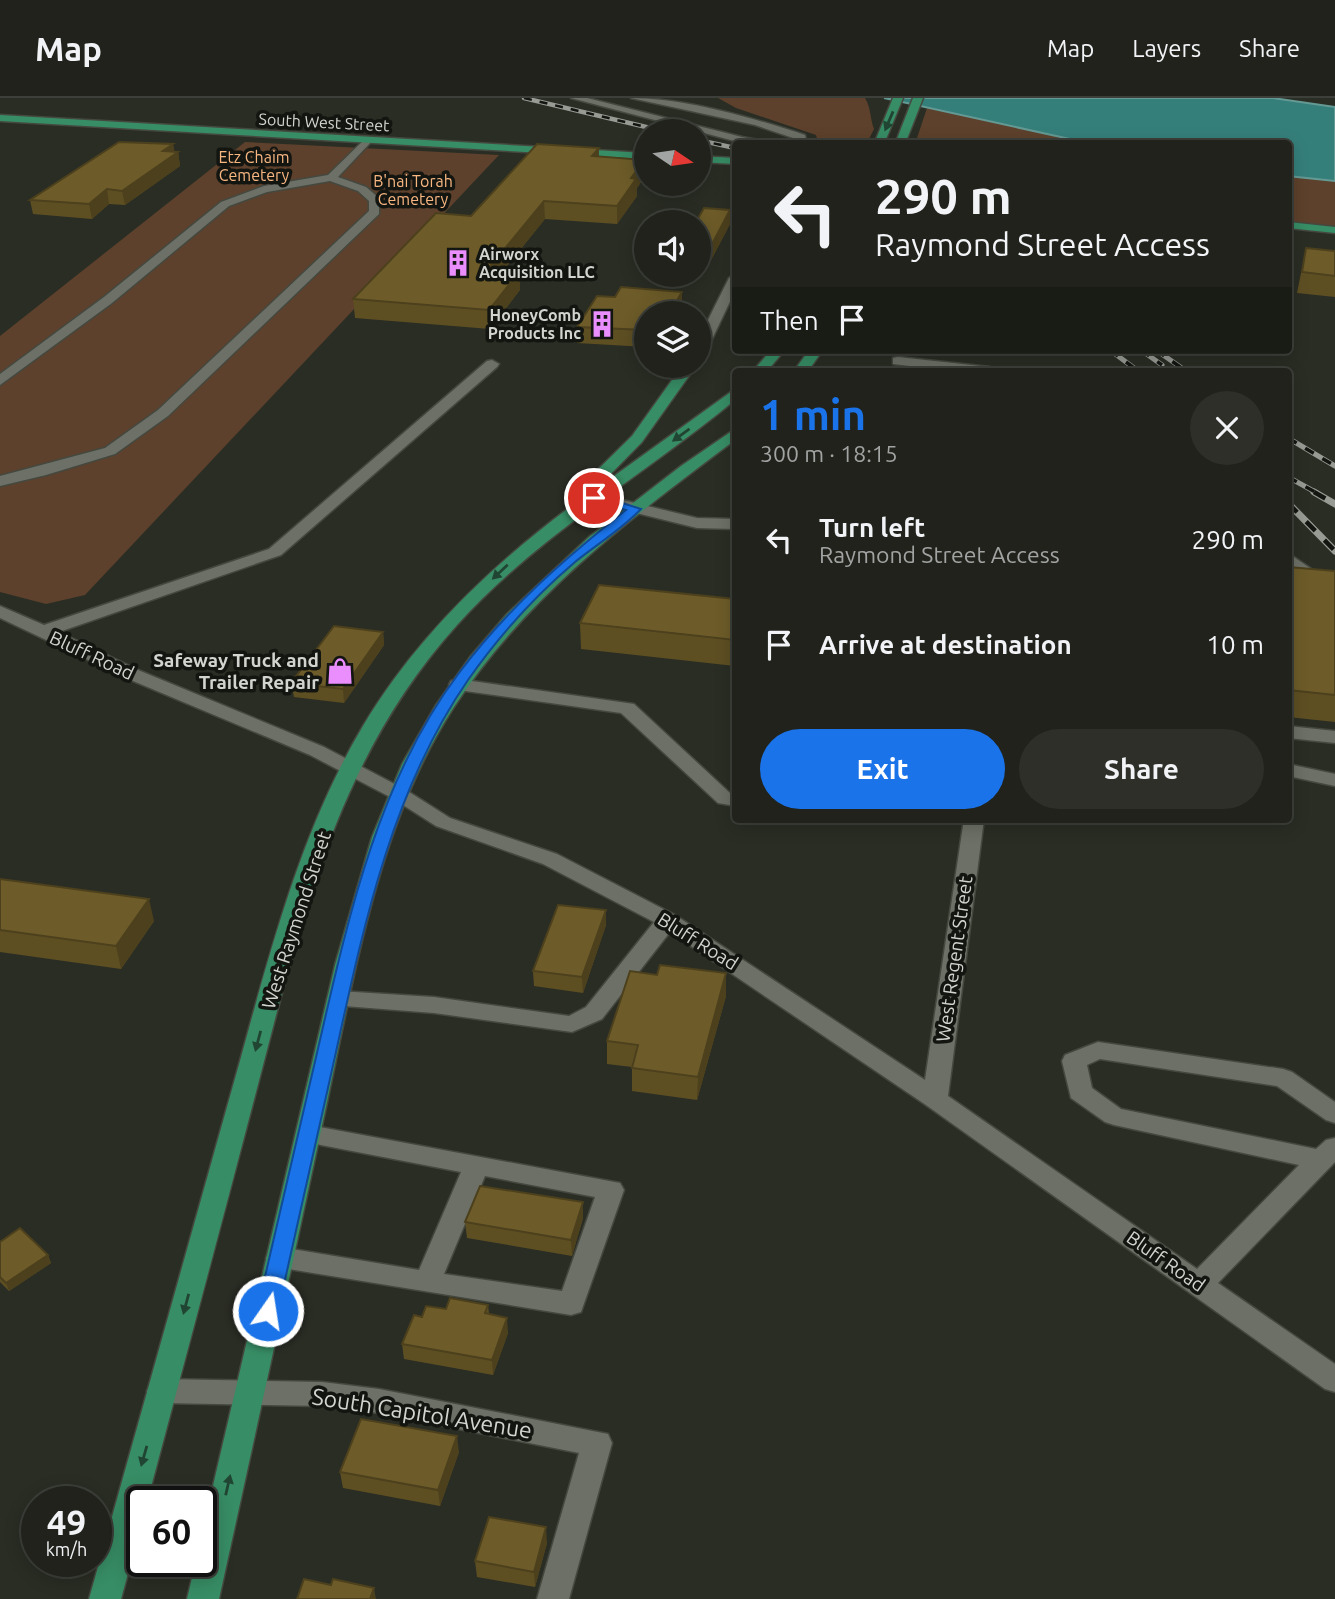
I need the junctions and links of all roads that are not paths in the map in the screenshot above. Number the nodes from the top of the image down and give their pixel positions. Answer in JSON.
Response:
{"nodes":[{"id":1,"x":576,"y":98,"type":"edge"},
{"id":2,"x":636,"y":98,"type":"edge"},
{"id":3,"x":699,"y":98,"type":"edge"},
{"id":4,"x":898,"y":98,"type":"edge"},
{"id":5,"x":918,"y":98,"type":"edge"},
{"id":6,"x":0,"y":118,"type":"edge"},
{"id":7,"x":757,"y":122,"type":"junction"},
{"id":8,"x":367,"y":140,"type":"junction"},
{"id":9,"x":742,"y":140,"type":"edge"},
{"id":10,"x":801,"y":140,"type":"edge"},
{"id":11,"x":881,"y":140,"type":"edge"},
{"id":12,"x":902,"y":140,"type":"edge"},
{"id":13,"x":634,"y":155,"type":"edge"},
{"id":14,"x":711,"y":159,"type":"edge"},
{"id":15,"x":732,"y":160,"type":"edge"},
{"id":16,"x":331,"y":178,"type":"junction"},
{"id":17,"x":1292,"y":225,"type":"edge"},
{"id":18,"x":1335,"y":230,"type":"edge"},
{"id":19,"x":732,"y":284,"type":"edge"},
{"id":20,"x":711,"y":327,"type":"edge"},
{"id":21,"x":775,"y":354,"type":"edge"},
{"id":22,"x":898,"y":361,"type":"edge"},
{"id":23,"x":492,"y":364,"type":"dead end"},
{"id":24,"x":763,"y":368,"type":"edge"},
{"id":25,"x":962,"y":368,"type":"edge"},
{"id":26,"x":681,"y":378,"type":"edge"},
{"id":27,"x":0,"y":381,"type":"edge"},
{"id":28,"x":732,"y":395,"type":"edge"},
{"id":29,"x":732,"y":435,"type":"edge"},
{"id":30,"x":0,"y":481,"type":"edge"},
{"id":31,"x":594,"y":498,"type":"junction"},
{"id":32,"x":635,"y":509,"type":"junction"},
{"id":33,"x":732,"y":524,"type":"edge"},
{"id":34,"x":544,"y":535,"type":"junction"},
{"id":35,"x":1292,"y":561,"type":"edge"},
{"id":36,"x":1335,"y":582,"type":"edge"},
{"id":37,"x":4,"y":616,"type":"edge"},
{"id":38,"x":42,"y":632,"type":"junction"},
{"id":39,"x":458,"y":685,"type":"junction"},
{"id":40,"x":1292,"y":733,"type":"edge"},
{"id":41,"x":1335,"y":737,"type":"edge"},
{"id":42,"x":350,"y":767,"type":"junction"},
{"id":43,"x":1292,"y":771,"type":"edge"},
{"id":44,"x":1335,"y":780,"type":"edge"},
{"id":45,"x":399,"y":794,"type":"junction"},
{"id":46,"x":732,"y":800,"type":"edge"},
{"id":47,"x":970,"y":823,"type":"edge"},
{"id":48,"x":667,"y":920,"type":"junction"},
{"id":49,"x":339,"y":999,"type":"junction"},
{"id":50,"x":935,"y":1099,"type":"junction"},
{"id":51,"x":1335,"y":1114,"type":"edge"},
{"id":52,"x":309,"y":1134,"type":"junction"},
{"id":53,"x":1328,"y":1154,"type":"edge"},
{"id":54,"x":477,"y":1166,"type":"junction"},
{"id":55,"x":280,"y":1258,"type":"junction"},
{"id":56,"x":427,"y":1282,"type":"junction"},
{"id":57,"x":1199,"y":1285,"type":"junction"},
{"id":58,"x":1335,"y":1380,"type":"edge"},
{"id":59,"x":162,"y":1391,"type":"junction"},
{"id":60,"x":249,"y":1392,"type":"junction"},
{"id":61,"x":105,"y":1599,"type":"edge"},
{"id":62,"x":203,"y":1599,"type":"edge"},
{"id":63,"x":553,"y":1599,"type":"edge"}],
"edges":[{"from":1,"to":9,"type":"street"},
{"from":2,"to":7,"type":"street"},
{"from":3,"to":7,"type":"street"},
{"from":4,"to":11,"type":"main road","one_way":true},
{"from":5,"to":12,"type":"main road"},
{"from":6,"to":8,"type":"main road","name":"South West Street"},
{"from":7,"to":10,"type":"street"},
{"from":8,"to":13,"type":"main road","name":"South West Street"},
{"from":8,"to":16,"type":"street"},
{"from":14,"to":15,"type":"main road"},
{"from":16,"to":27,"type":"street"},
{"from":16,"to":30,"type":"street"},
{"from":17,"to":18,"type":"main road"},
{"from":19,"to":20,"type":"street"},
{"from":21,"to":24,"type":"main road"},
{"from":22,"to":25,"type":"street"},
{"from":23,"to":38,"type":"street"},
{"from":26,"to":34,"type":"main road"},
{"from":28,"to":31,"type":"main road","name":"West Raymond Street","one_way":true},
{"from":29,"to":32,"type":"main road"},
{"from":31,"to":32,"type":"street"},
{"from":31,"to":34,"type":"main road","name":"West Raymond Street"},
{"from":32,"to":33,"type":"street"},
{"from":32,"to":39,"type":"main road"},
{"from":34,"to":42,"type":"main road","name":"West Raymond Street","one_way":true},
{"from":35,"to":36,"type":"street"},
{"from":37,"to":38,"type":"street","name":"Bluff Road"},
{"from":38,"to":42,"type":"street","name":"Bluff Road"},
{"from":39,"to":45,"type":"main road"},
{"from":39,"to":46,"type":"street"},
{"from":40,"to":41,"type":"street"},
{"from":42,"to":45,"type":"street","name":"Bluff Road"},
{"from":42,"to":59,"type":"main road","name":"West Raymond Street","one_way":true},
{"from":43,"to":44,"type":"street"},
{"from":45,"to":48,"type":"street","name":"Bluff Road"},
{"from":45,"to":49,"type":"main road"},
{"from":47,"to":50,"type":"street","name":"West Regent Street"},
{"from":48,"to":49,"type":"street"},
{"from":48,"to":50,"type":"street","name":"Bluff Road"},
{"from":49,"to":52,"type":"main road"},
{"from":50,"to":57,"type":"street","name":"Bluff Road"},
{"from":51,"to":53,"type":"street"},
{"from":52,"to":54,"type":"street"},
{"from":52,"to":55,"type":"main road"},
{"from":53,"to":57,"type":"street"},
{"from":54,"to":56,"type":"street"},
{"from":54,"to":56,"type":"street"},
{"from":55,"to":56,"type":"street"},
{"from":55,"to":60,"type":"main road"},
{"from":57,"to":58,"type":"street","name":"Bluff Road"},
{"from":59,"to":60,"type":"street","name":"South Capitol Avenue"},
{"from":59,"to":61,"type":"main road","name":"West Raymond Street","one_way":true},
{"from":62,"to":60,"type":"main road","one_way":true},
{"from":60,"to":63,"type":"street","name":"South Capitol Avenue"}]}
